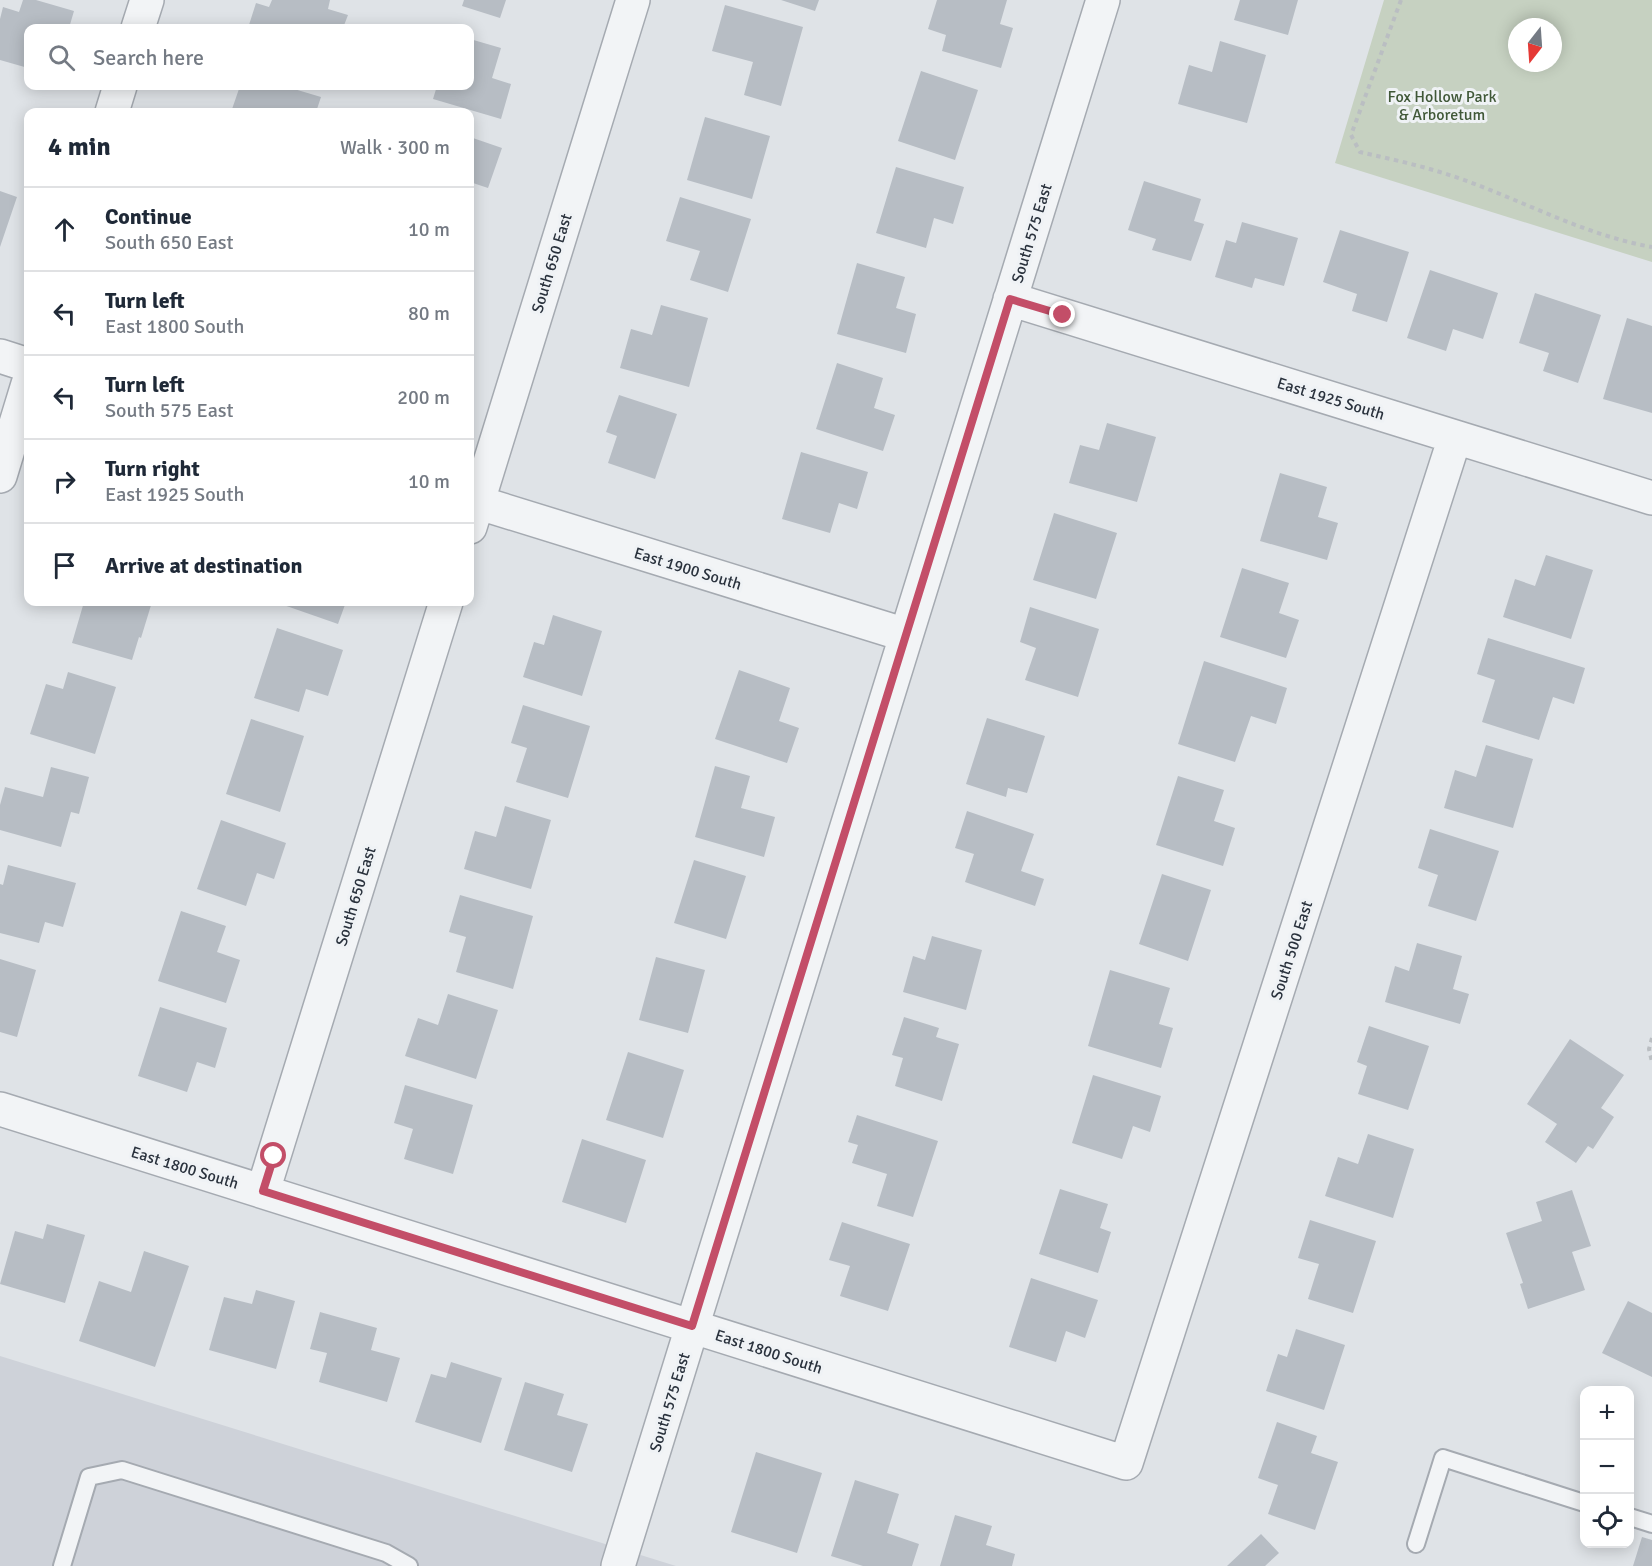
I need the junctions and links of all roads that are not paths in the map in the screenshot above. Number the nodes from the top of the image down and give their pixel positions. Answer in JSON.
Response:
{"nodes":[{"id":1,"x":147,"y":0,"type":"edge"},
{"id":2,"x":633,"y":0,"type":"edge"},
{"id":3,"x":1103,"y":0,"type":"edge"},
{"id":4,"x":139,"y":24,"type":"edge"},
{"id":5,"x":119,"y":90,"type":"edge"},
{"id":6,"x":113,"y":108,"type":"edge"},
{"id":7,"x":1010,"y":299,"type":"junction"},
{"id":8,"x":0,"y":356,"type":"edge"},
{"id":9,"x":24,"y":364,"type":"edge"},
{"id":10,"x":24,"y":397,"type":"edge"},
{"id":11,"x":1455,"y":437,"type":"junction"},
{"id":12,"x":0,"y":476,"type":"edge"},
{"id":13,"x":1652,"y":498,"type":"edge"},
{"id":14,"x":474,"y":504,"type":"edge"},
{"id":15,"x":474,"y":511,"type":"edge"},
{"id":16,"x":445,"y":606,"type":"edge"},
{"id":17,"x":906,"y":635,"type":"junction"},
{"id":18,"x":0,"y":1109,"type":"edge"},
{"id":19,"x":263,"y":1191,"type":"junction"},
{"id":20,"x":692,"y":1326,"type":"junction"},
{"id":21,"x":1126,"y":1463,"type":"joint"},
{"id":22,"x":1580,"y":1502,"type":"edge"},
{"id":23,"x":1634,"y":1519,"type":"edge"},
{"id":24,"x":1652,"y":1524,"type":"edge"},
{"id":25,"x":1416,"y":1544,"type":"dead end"},
{"id":26,"x":62,"y":1566,"type":"edge"},
{"id":27,"x":409,"y":1566,"type":"edge"},
{"id":28,"x":618,"y":1566,"type":"edge"}],
"edges":[{"from":1,"to":4,"type":"street"},
{"from":2,"to":14,"type":"street","name":"South 650 East"},
{"from":3,"to":7,"type":"street","name":"South 575 East"},
{"from":5,"to":6,"type":"street"},
{"from":7,"to":11,"type":"street","name":"East 1925 South"},
{"from":7,"to":17,"type":"street","name":"South 575 East"},
{"from":8,"to":9,"type":"street"},
{"from":10,"to":12,"type":"street"},
{"from":11,"to":13,"type":"street","name":"East 1925 South"},
{"from":11,"to":21,"type":"street","name":"South 500 East"},
{"from":15,"to":17,"type":"street","name":"East 1900 South"},
{"from":16,"to":19,"type":"street","name":"South 650 East"},
{"from":17,"to":20,"type":"street","name":"South 575 East"},
{"from":18,"to":19,"type":"street","name":"East 1800 South"},
{"from":19,"to":20,"type":"street","name":"East 1800 South"},
{"from":20,"to":21,"type":"street","name":"East 1800 South"},
{"from":20,"to":28,"type":"street","name":"South 575 East"},
{"from":22,"to":25,"type":"lane"},
{"from":23,"to":24,"type":"lane"},
{"from":26,"to":27,"type":"lane"}]}
